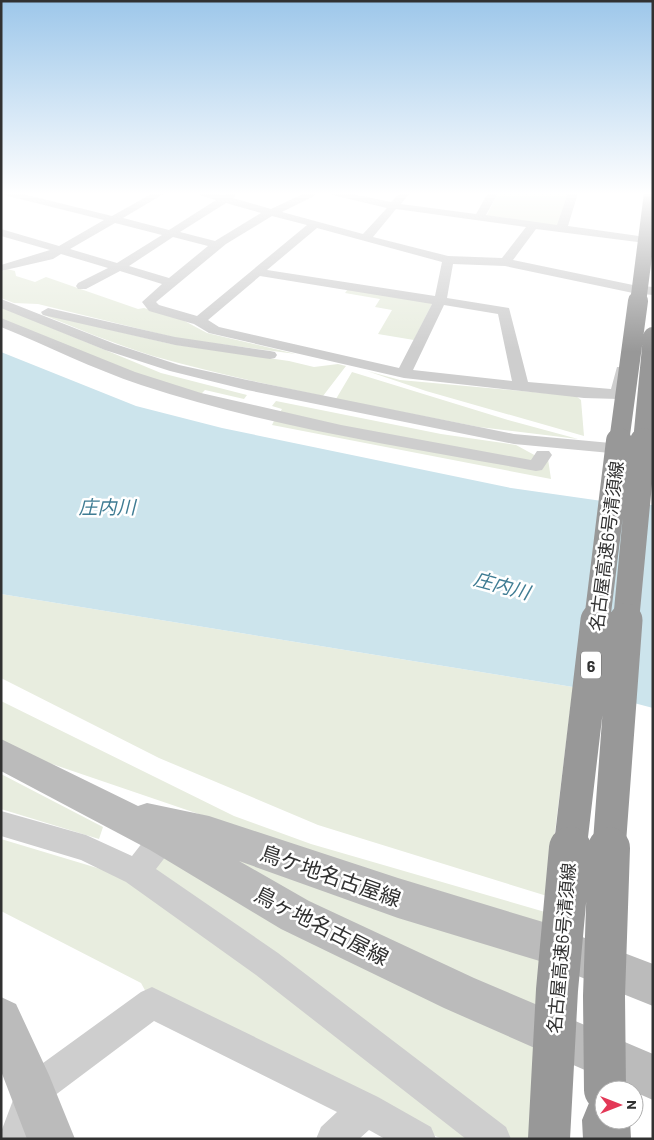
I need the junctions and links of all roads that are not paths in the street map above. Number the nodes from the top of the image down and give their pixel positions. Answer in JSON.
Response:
{"nodes":[{"id":1,"x":49,"y":246,"type":"edge"},
{"id":2,"x":64,"y":246,"type":"edge"},
{"id":3,"x":151,"y":246,"type":"edge"},
{"id":4,"x":215,"y":246,"type":"edge"},
{"id":5,"x":288,"y":246,"type":"edge"},
{"id":6,"x":397,"y":246,"type":"edge"},
{"id":7,"x":517,"y":246,"type":"edge"},
{"id":8,"x":644,"y":246,"type":"edge"},
{"id":9,"x":645,"y":246,"type":"edge"},
{"id":10,"x":59,"y":249,"type":"junction"},
{"id":11,"x":448,"y":260,"type":"junction"},
{"id":12,"x":505,"y":262,"type":"junction"},
{"id":13,"x":119,"y":267,"type":"junction"},
{"id":14,"x":3,"y":268,"type":"dead end"},
{"id":15,"x":257,"y":272,"type":"junction"},
{"id":16,"x":172,"y":283,"type":"junction"},
{"id":17,"x":82,"y":286,"type":"dead end"},
{"id":18,"x":633,"y":289,"type":"junction"},
{"id":19,"x":653,"y":291,"type":"edge"},
{"id":20,"x":440,"y":301,"type":"junction"},
{"id":21,"x":1,"y":303,"type":"edge"},
{"id":22,"x":19,"y":310,"type":"junction"},
{"id":23,"x":199,"y":320,"type":"junction"},
{"id":24,"x":1,"y":322,"type":"edge"},
{"id":25,"x":653,"y":337,"type":"edge"},
{"id":26,"x":333,"y":358,"type":"junction"},
{"id":27,"x":404,"y":374,"type":"junction"},
{"id":28,"x":521,"y":386,"type":"junction"},
{"id":29,"x":618,"y":394,"type":"junction"},
{"id":30,"x":653,"y":398,"type":"edge"},
{"id":31,"x":653,"y":420,"type":"edge"},
{"id":32,"x":653,"y":438,"type":"edge"},
{"id":33,"x":653,"y":452,"type":"edge"},
{"id":34,"x":543,"y":455,"type":"dead end"},
{"id":35,"x":1,"y":754,"type":"edge"},
{"id":36,"x":118,"y":814,"type":"junction"},
{"id":37,"x":1,"y":823,"type":"edge"},
{"id":38,"x":163,"y":838,"type":"junction"},
{"id":39,"x":136,"y":872,"type":"junction"},
{"id":40,"x":653,"y":985,"type":"edge"},
{"id":41,"x":1,"y":1019,"type":"edge"},
{"id":42,"x":653,"y":1077,"type":"edge"},
{"id":43,"x":605,"y":1080,"type":"edge"},
{"id":44,"x":33,"y":1091,"type":"junction"},
{"id":45,"x":366,"y":1109,"type":"junction"},
{"id":46,"x":16,"y":1139,"type":"edge"},
{"id":47,"x":51,"y":1139,"type":"edge"},
{"id":48,"x":333,"y":1139,"type":"edge"},
{"id":49,"x":419,"y":1139,"type":"edge"},
{"id":50,"x":494,"y":1139,"type":"edge"},
{"id":51,"x":549,"y":1139,"type":"edge"}],
"edges":[{"from":1,"to":10,"type":"street"},
{"from":2,"to":10,"type":"street"},
{"from":3,"to":13,"type":"street"},
{"from":4,"to":16,"type":"street"},
{"from":5,"to":15,"type":"street"},
{"from":6,"to":11,"type":"street"},
{"from":7,"to":12,"type":"street"},
{"from":8,"to":51,"type":"highway","name":"名古屋高速6号清須線","number":"6","bridge":true},
{"from":9,"to":18,"type":"street"},
{"from":10,"to":13,"type":"street"},
{"from":10,"to":14,"type":"street"},
{"from":11,"to":12,"type":"street"},
{"from":11,"to":20,"type":"street"},
{"from":12,"to":18,"type":"street"},
{"from":13,"to":16,"type":"street"},
{"from":13,"to":17,"type":"street"},
{"from":15,"to":20,"type":"street"},
{"from":15,"to":23,"type":"street"},
{"from":16,"to":23,"type":"street"},
{"from":18,"to":19,"type":"street"},
{"from":18,"to":29,"type":"street"},
{"from":20,"to":27,"type":"street"},
{"from":20,"to":28,"type":"street"},
{"from":21,"to":22,"type":"street"},
{"from":22,"to":26,"type":"street"},
{"from":22,"to":33,"type":"street"},
{"from":23,"to":26,"type":"street"},
{"from":24,"to":34,"type":"street"},
{"from":25,"to":43,"type":"highway","name":"名古屋高速6号清須線","number":"6","bridge":true},
{"from":26,"to":27,"type":"street"},
{"from":27,"to":28,"type":"street"},
{"from":28,"to":29,"type":"street"},
{"from":29,"to":30,"type":"street"},
{"from":31,"to":32,"type":"street"},
{"from":35,"to":36,"type":"main road","name":"鳥ヶ地名古屋線"},
{"from":36,"to":38,"type":"main road","name":"鳥ヶ地名古屋線"},
{"from":36,"to":40,"type":"main road","name":"鳥ケ地名古屋線"},
{"from":37,"to":39,"type":"street"},
{"from":38,"to":39,"type":"street"},
{"from":38,"to":42,"type":"main road","name":"鳥ヶ地名古屋線"},
{"from":39,"to":50,"type":"street"},
{"from":41,"to":44,"type":"main road"},
{"from":44,"to":45,"type":"street"},
{"from":44,"to":46,"type":"street"},
{"from":44,"to":47,"type":"main road"},
{"from":45,"to":48,"type":"street"},
{"from":45,"to":49,"type":"street"}]}
